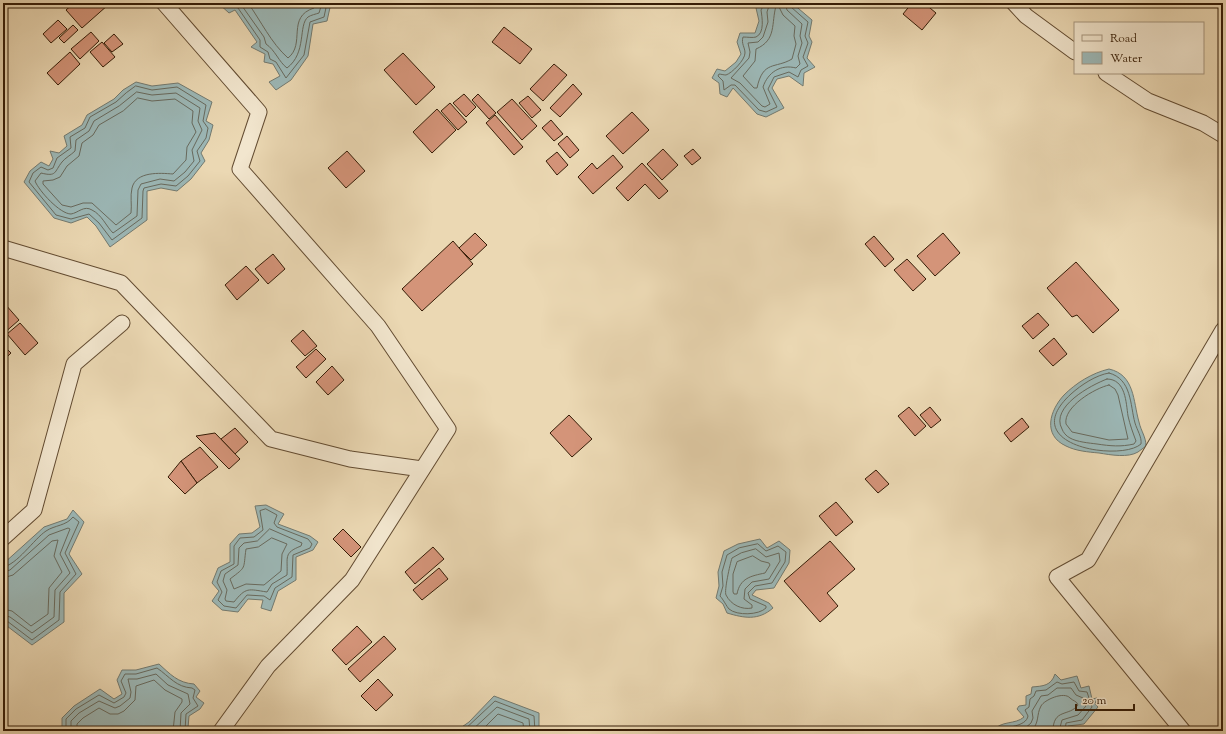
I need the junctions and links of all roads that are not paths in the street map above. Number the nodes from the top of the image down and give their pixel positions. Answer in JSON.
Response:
{"nodes":[{"id":1,"x":164,"y":3,"type":"edge"},
{"id":2,"x":1014,"y":3,"type":"edge"},
{"id":3,"x":1074,"y":51,"type":"edge"},
{"id":4,"x":1108,"y":74,"type":"edge"},
{"id":5,"x":1223,"y":135,"type":"edge"},
{"id":6,"x":3,"y":248,"type":"edge"},
{"id":7,"x":122,"y":323,"type":"dead end"},
{"id":8,"x":1223,"y":330,"type":"edge"},
{"id":9,"x":422,"y":469,"type":"junction"},
{"id":10,"x":3,"y":538,"type":"edge"},
{"id":11,"x":221,"y":731,"type":"edge"},
{"id":12,"x":1184,"y":731,"type":"edge"}],
"edges":[{"from":1,"to":9,"type":"street"},
{"from":2,"to":3,"type":"street"},
{"from":4,"to":5,"type":"street"},
{"from":6,"to":9,"type":"street"},
{"from":7,"to":10,"type":"street"},
{"from":8,"to":12,"type":"street"},
{"from":9,"to":11,"type":"street"}]}
